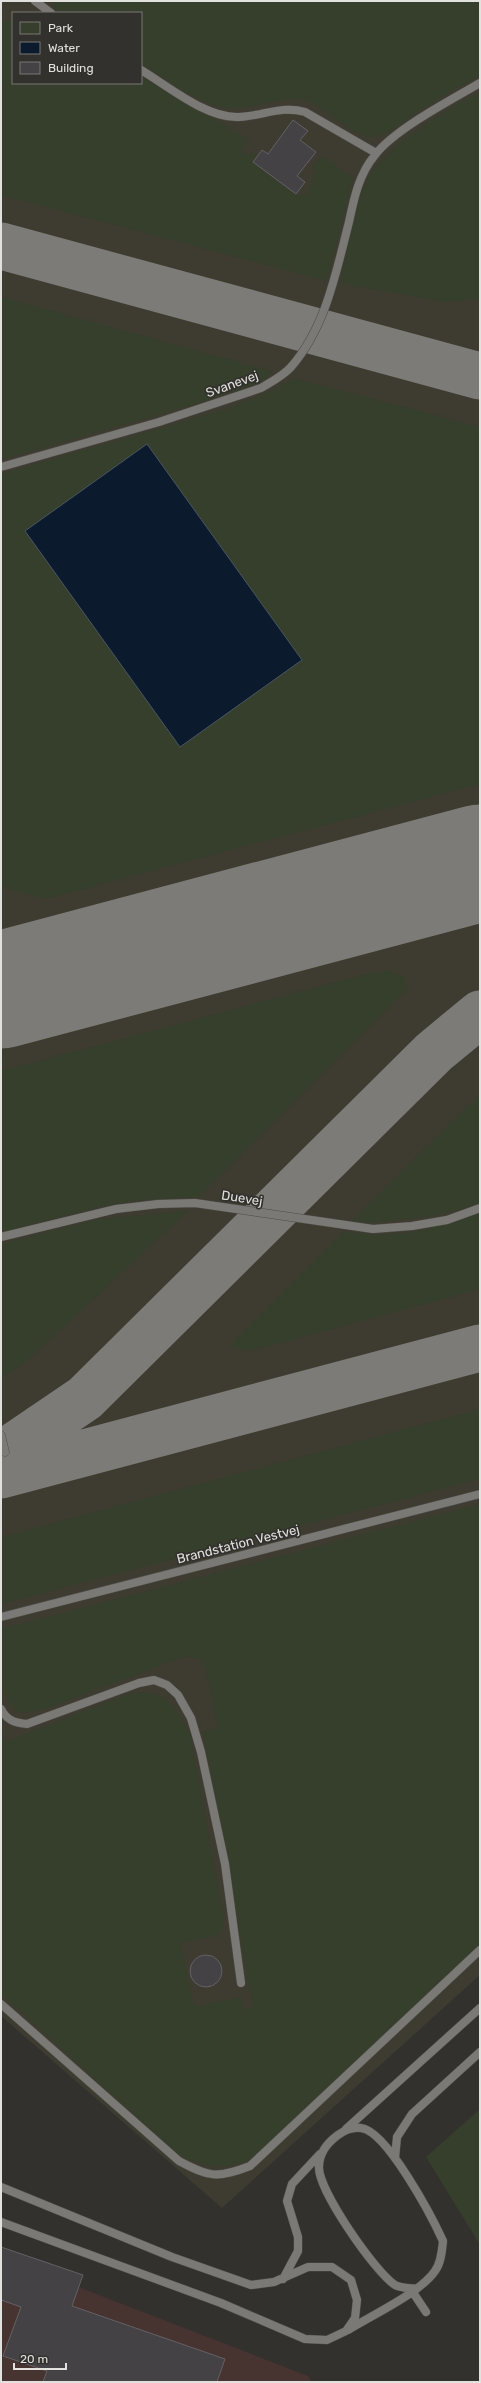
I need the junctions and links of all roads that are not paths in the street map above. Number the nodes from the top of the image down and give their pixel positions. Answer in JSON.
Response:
{"nodes":[{"id":1,"x":36,"y":1,"type":"edge"},
{"id":2,"x":50,"y":12,"type":"edge"},
{"id":3,"x":142,"y":71,"type":"edge"},
{"id":4,"x":480,"y":83,"type":"edge"},
{"id":5,"x":376,"y":153,"type":"junction"},
{"id":6,"x":1,"y":467,"type":"edge"},
{"id":7,"x":480,"y":1208,"type":"edge"},
{"id":8,"x":1,"y":1237,"type":"edge"},
{"id":9,"x":1,"y":1435,"type":"edge"},
{"id":10,"x":5,"y":1452,"type":"dead end"},
{"id":11,"x":480,"y":1494,"type":"edge"},
{"id":12,"x":1,"y":1617,"type":"edge"},
{"id":13,"x":1,"y":1709,"type":"edge"},
{"id":14,"x":480,"y":1950,"type":"edge"},
{"id":15,"x":241,"y":1983,"type":"dead end"},
{"id":16,"x":1,"y":2004,"type":"edge"},
{"id":17,"x":480,"y":2008,"type":"edge"},
{"id":18,"x":480,"y":2052,"type":"edge"},
{"id":19,"x":346,"y":2129,"type":"junction"},
{"id":20,"x":320,"y":2154,"type":"junction"},
{"id":21,"x":394,"y":2158,"type":"junction"},
{"id":22,"x":1,"y":2187,"type":"edge"},
{"id":23,"x":1,"y":2222,"type":"edge"},
{"id":24,"x":283,"y":2279,"type":"junction"},
{"id":25,"x":414,"y":2290,"type":"junction"},
{"id":26,"x":426,"y":2312,"type":"dead end"},
{"id":27,"x":346,"y":2331,"type":"junction"}],
"edges":[{"from":1,"to":2,"type":"lane"},
{"from":3,"to":5,"type":"lane"},
{"from":4,"to":5,"type":"lane","name":"Svanevej"},
{"from":5,"to":6,"type":"lane","name":"Svanevej"},
{"from":7,"to":8,"type":"lane","name":"Duevej"},
{"from":9,"to":10,"type":"lane"},
{"from":11,"to":12,"type":"lane","name":"Brandstation Vestvej"},
{"from":13,"to":15,"type":"lane"},
{"from":14,"to":16,"type":"lane"},
{"from":17,"to":19,"type":"lane"},
{"from":18,"to":21,"type":"lane"},
{"from":19,"to":20,"type":"lane"},
{"from":19,"to":21,"type":"lane"},
{"from":20,"to":24,"type":"lane"},
{"from":20,"to":25,"type":"lane"},
{"from":21,"to":25,"type":"lane"},
{"from":22,"to":24,"type":"lane"},
{"from":23,"to":27,"type":"lane"},
{"from":24,"to":27,"type":"lane"},
{"from":25,"to":26,"type":"lane"},
{"from":25,"to":27,"type":"lane"}]}
